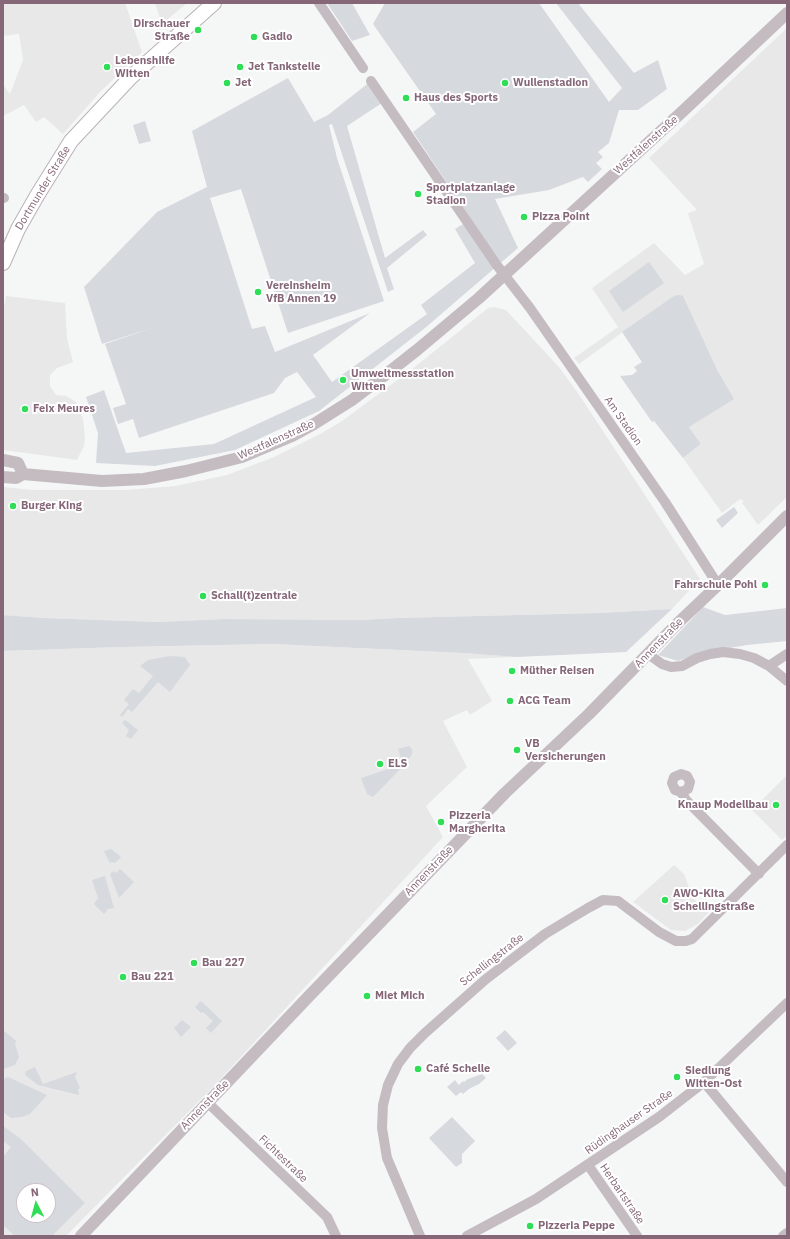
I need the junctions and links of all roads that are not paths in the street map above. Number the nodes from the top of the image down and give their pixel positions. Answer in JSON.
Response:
{"nodes":[{"id":1,"x":214,"y":3,"type":"edge"},
{"id":2,"x":318,"y":3,"type":"edge"},
{"id":3,"x":787,"y":13,"type":"edge"},
{"id":4,"x":363,"y":68,"type":"dead end"},
{"id":5,"x":371,"y":81,"type":"dead end"},
{"id":6,"x":3,"y":263,"type":"edge"},
{"id":7,"x":503,"y":274,"type":"junction"},
{"id":8,"x":3,"y":460,"type":"edge"},
{"id":9,"x":24,"y":474,"type":"junction"},
{"id":10,"x":3,"y":477,"type":"edge"},
{"id":11,"x":787,"y":516,"type":"edge"},
{"id":12,"x":718,"y":585,"type":"junction"},
{"id":13,"x":648,"y":654,"type":"junction"},
{"id":14,"x":787,"y":654,"type":"edge"},
{"id":15,"x":769,"y":666,"type":"junction"},
{"id":16,"x":787,"y":681,"type":"edge"},
{"id":17,"x":681,"y":792,"type":"dead end"},
{"id":18,"x":787,"y":845,"type":"edge"},
{"id":19,"x":759,"y":874,"type":"junction"},
{"id":20,"x":787,"y":1003,"type":"edge"},
{"id":21,"x":704,"y":1082,"type":"junction"},
{"id":22,"x":208,"y":1103,"type":"junction"},
{"id":23,"x":588,"y":1165,"type":"junction"},
{"id":24,"x":787,"y":1182,"type":"edge"},
{"id":25,"x":787,"y":1233,"type":"edge"},
{"id":26,"x":81,"y":1236,"type":"edge"},
{"id":27,"x":336,"y":1236,"type":"edge"},
{"id":28,"x":420,"y":1236,"type":"edge"},
{"id":29,"x":467,"y":1236,"type":"edge"},
{"id":30,"x":637,"y":1236,"type":"edge"},
{"id":31,"x":783,"y":1236,"type":"edge"}],
"edges":[{"from":1,"to":6,"type":"main road","name":"Dortmunder Straße"},
{"from":2,"to":4,"type":"street"},
{"from":3,"to":7,"type":"street","name":"Westfalenstraße"},
{"from":5,"to":7,"type":"street"},
{"from":7,"to":9,"type":"street","name":"Westfalenstraße"},
{"from":7,"to":12,"type":"street","name":"Am Stadion"},
{"from":8,"to":9,"type":"street"},
{"from":9,"to":10,"type":"street","name":"Westfalenstraße"},
{"from":11,"to":12,"type":"street","name":"Annenstraße"},
{"from":12,"to":13,"type":"street","name":"Annenstraße"},
{"from":13,"to":15,"type":"street"},
{"from":13,"to":22,"type":"street","name":"Annenstraße"},
{"from":14,"to":15,"type":"street"},
{"from":15,"to":16,"type":"street"},
{"from":17,"to":19,"type":"street"},
{"from":18,"to":19,"type":"street","name":"Schellingstraße"},
{"from":19,"to":28,"type":"street","name":"Schellingstraße"},
{"from":20,"to":21,"type":"street","name":"Rüdinghauser Straße"},
{"from":21,"to":23,"type":"street","name":"Rüdinghauser Straße"},
{"from":21,"to":24,"type":"street"},
{"from":22,"to":26,"type":"street","name":"Annenstraße"},
{"from":22,"to":27,"type":"street","name":"Fichtestraße"},
{"from":23,"to":29,"type":"street","name":"Rüdinghauser Straße"},
{"from":23,"to":30,"type":"street","name":"Herbartstraße"},
{"from":25,"to":31,"type":"street"}]}
